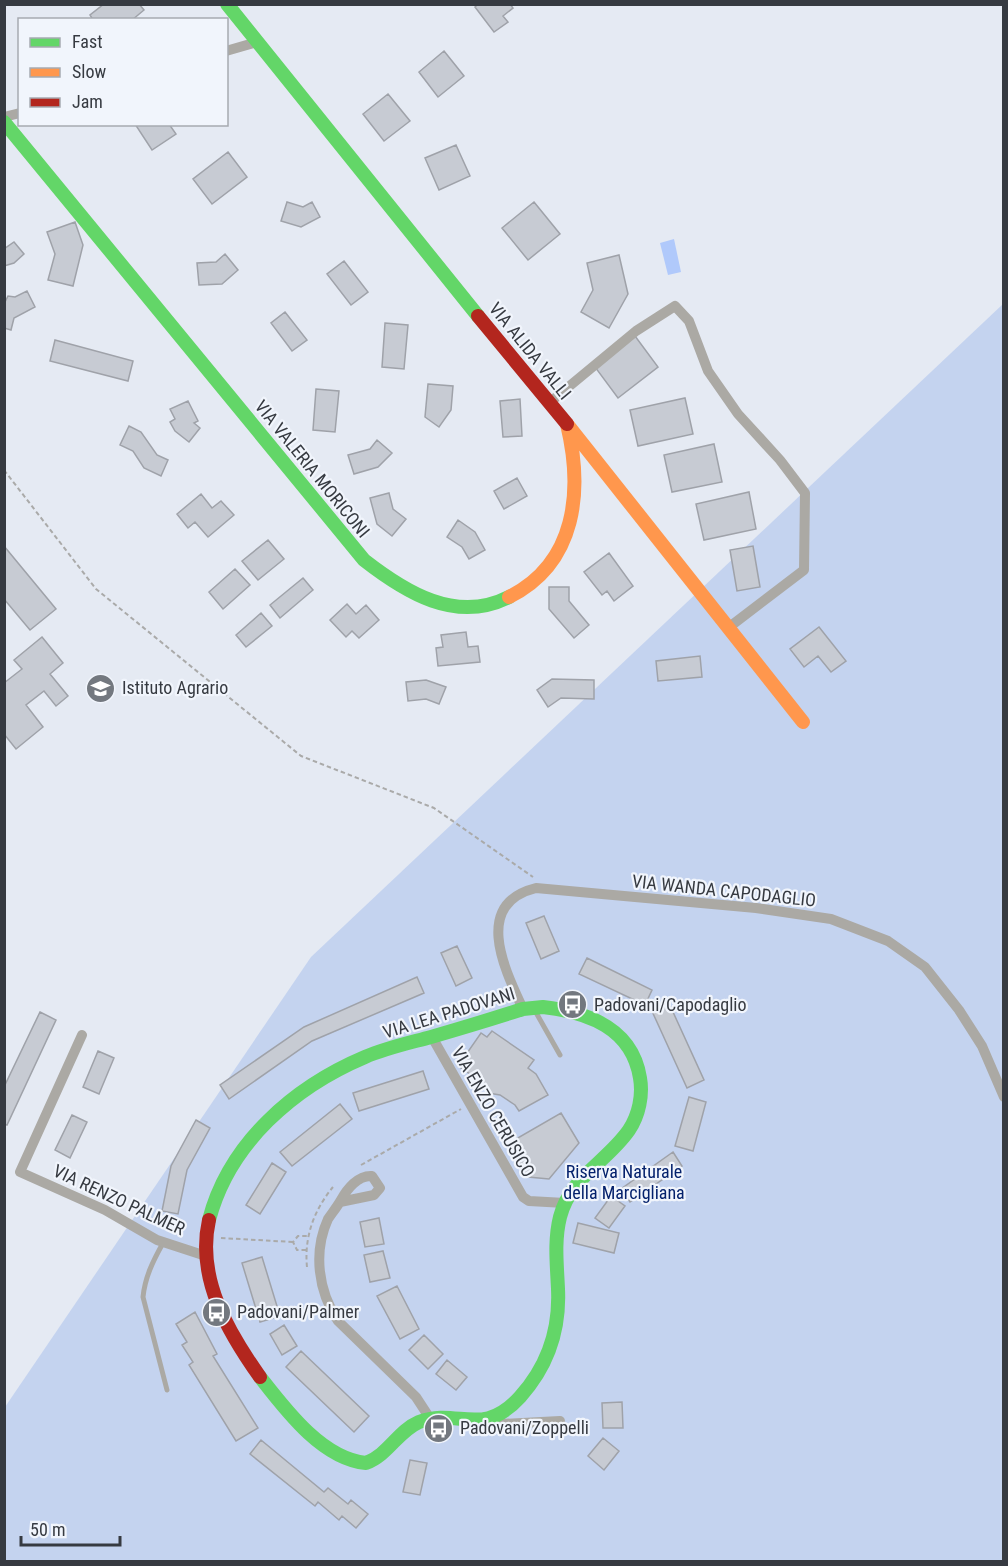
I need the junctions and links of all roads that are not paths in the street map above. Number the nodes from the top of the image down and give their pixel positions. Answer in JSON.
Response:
{"nodes":[{"id":1,"x":227,"y":4,"type":"edge"},
{"id":2,"x":257,"y":42,"type":"junction"},
{"id":3,"x":228,"y":50,"type":"edge"},
{"id":4,"x":4,"y":122,"type":"edge"},
{"id":5,"x":549,"y":403,"type":"junction"},
{"id":6,"x":567,"y":424,"type":"junction"},
{"id":7,"x":728,"y":628,"type":"junction"},
{"id":8,"x":803,"y":722,"type":"dead end"},
{"id":9,"x":528,"y":1008,"type":"junction"},
{"id":10,"x":82,"y":1035,"type":"dead end"},
{"id":11,"x":432,"y":1037,"type":"junction"},
{"id":12,"x":560,"y":1055,"type":"dead end"},
{"id":13,"x":1004,"y":1097,"type":"edge"},
{"id":14,"x":340,"y":1202,"type":"dead end"},
{"id":15,"x":565,"y":1203,"type":"junction"},
{"id":16,"x":164,"y":1242,"type":"junction"},
{"id":17,"x":206,"y":1256,"type":"junction"},
{"id":18,"x":167,"y":1390,"type":"dead end"},
{"id":19,"x":495,"y":1416,"type":"junction"},
{"id":20,"x":431,"y":1420,"type":"junction"},
{"id":21,"x":560,"y":1421,"type":"dead end"}],
"edges":[{"from":1,"to":2,"type":"street","name":"VIA ALIDA VALLI"},
{"from":2,"to":3,"type":"street"},
{"from":2,"to":5,"type":"street","name":"VIA ALIDA VALLI"},
{"from":4,"to":6,"type":"street","name":"VIA VALERIA MORICONI"},
{"from":5,"to":6,"type":"street","name":"VIA ALIDA VALLI"},
{"from":5,"to":7,"type":"street"},
{"from":6,"to":7,"type":"street","name":"VIA ALIDA VALLI"},
{"from":7,"to":8,"type":"street","name":"VIA ALIDA VALLI"},
{"from":9,"to":11,"type":"street","name":"VIA LEA PADOVANI"},
{"from":9,"to":12,"type":"lane"},
{"from":9,"to":13,"type":"street","name":"VIA WANDA CAPODAGLIO"},
{"from":9,"to":15,"type":"street","name":"VIA LEA PADOVANI"},
{"from":10,"to":16,"type":"street","name":"VIA RENZO PALMER"},
{"from":11,"to":15,"type":"street","name":"VIA ENZO CERUSICO"},
{"from":11,"to":17,"type":"street","name":"VIA LEA PADOVANI"},
{"from":14,"to":20,"type":"street"},
{"from":15,"to":19,"type":"street","name":"VIA LEA PADOVANI"},
{"from":16,"to":17,"type":"street","name":"VIA RENZO PALMER"},
{"from":16,"to":18,"type":"lane"},
{"from":17,"to":20,"type":"street","name":"VIA LEA PADOVANI"},
{"from":19,"to":20,"type":"street","name":"VIA LEA PADOVANI"},
{"from":19,"to":21,"type":"street"}]}
